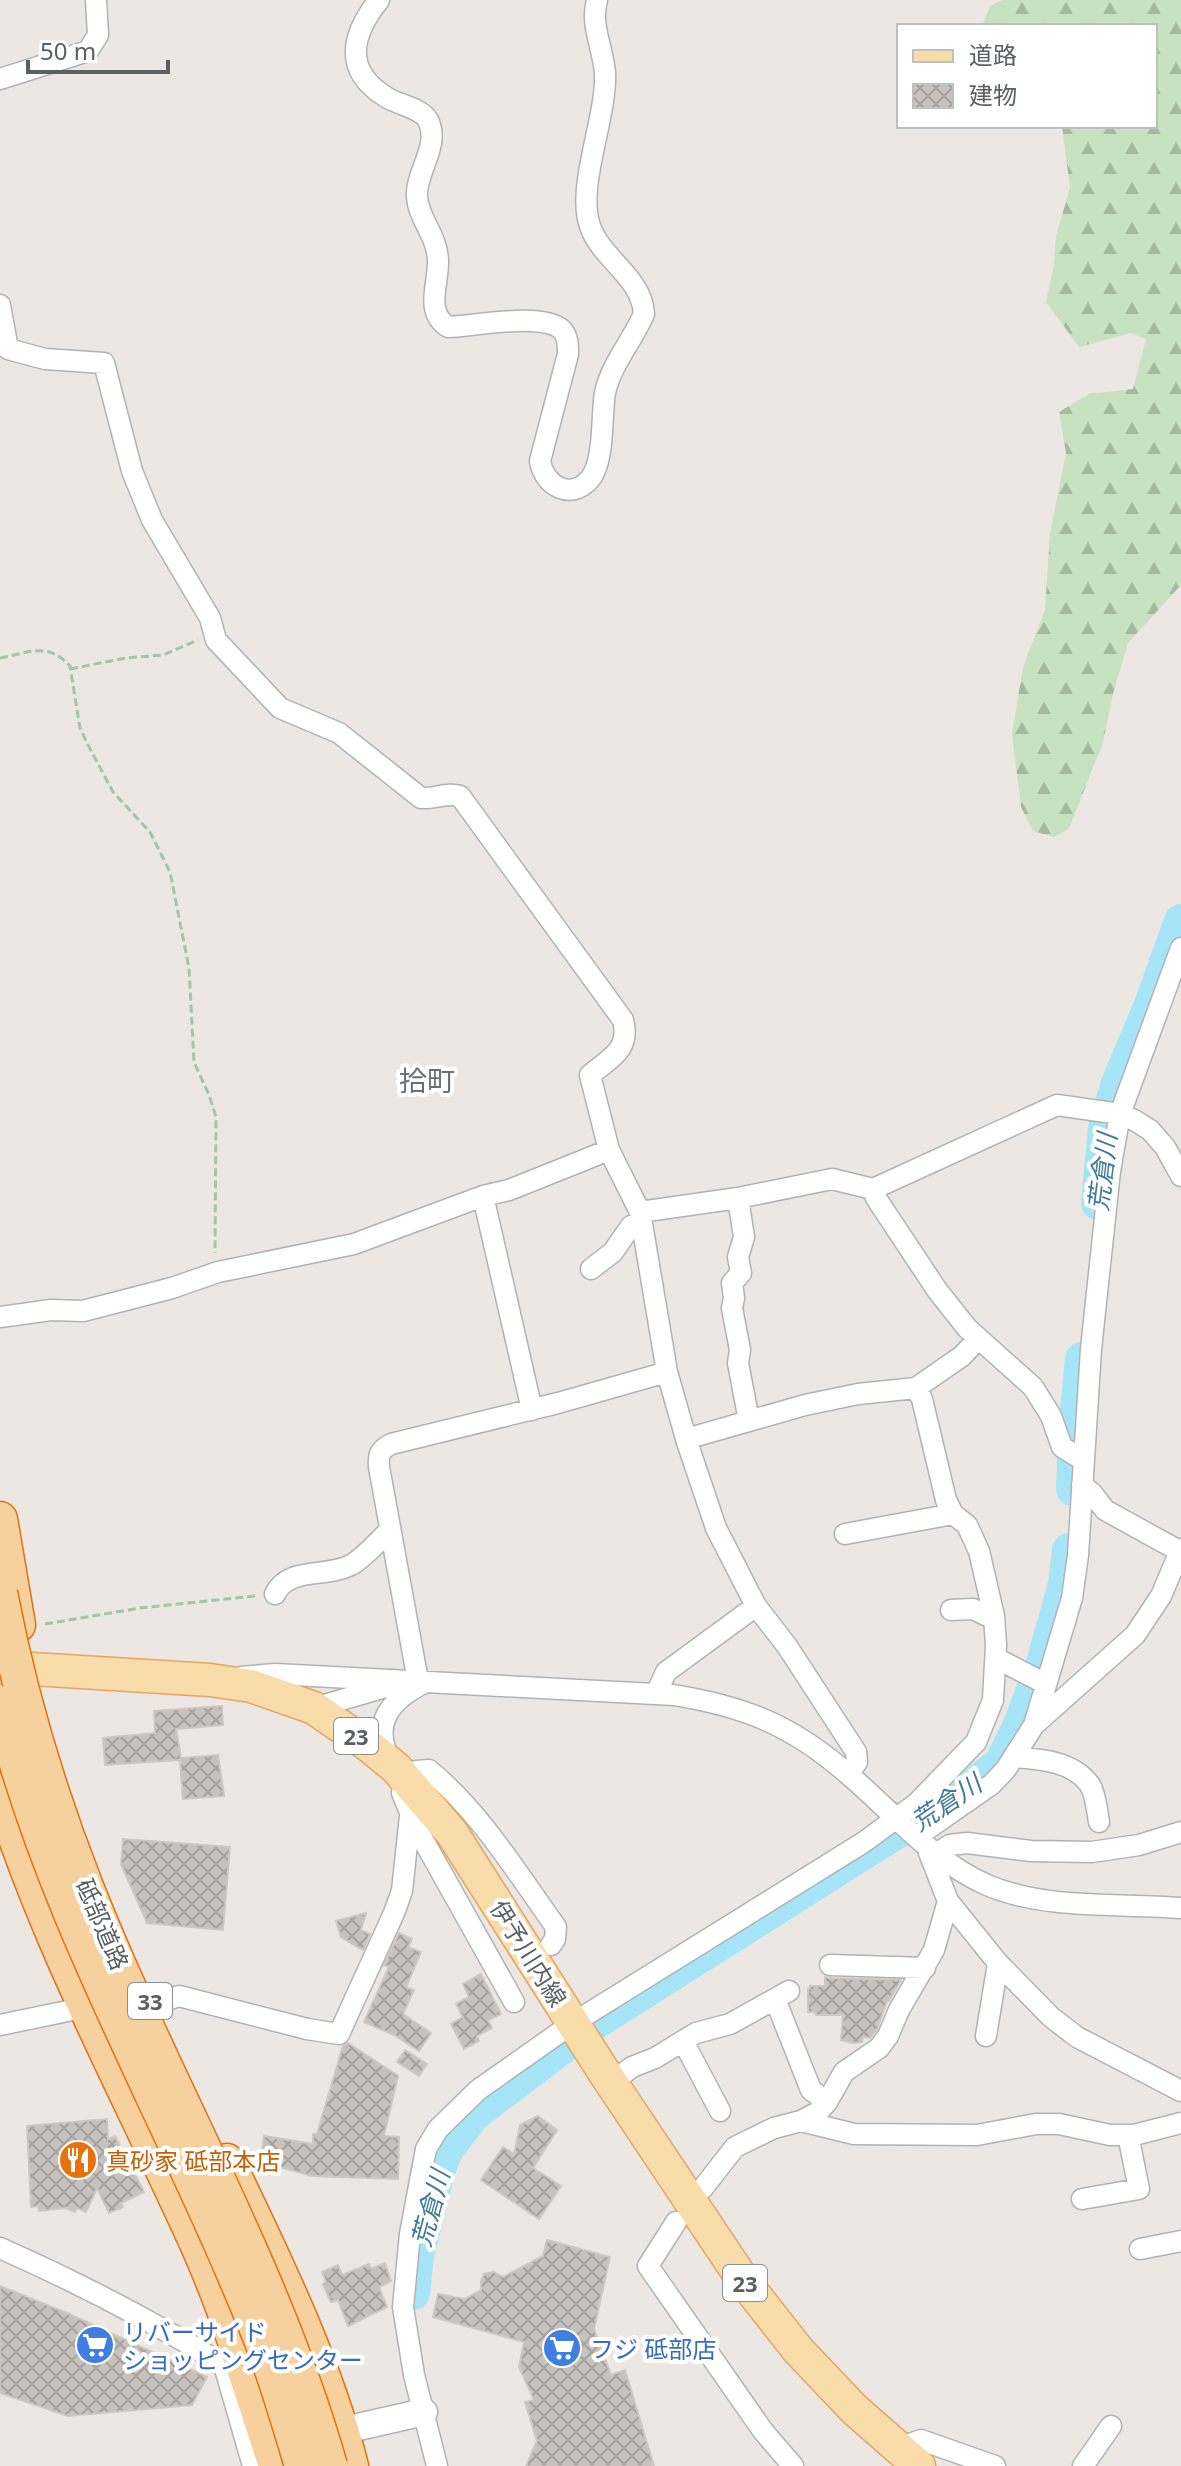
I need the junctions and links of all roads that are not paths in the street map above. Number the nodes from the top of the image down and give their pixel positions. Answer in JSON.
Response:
{"nodes":[{"id":1,"x":96,"y":0,"type":"edge"},
{"id":2,"x":379,"y":0,"type":"edge"},
{"id":3,"x":597,"y":0,"type":"edge"},
{"id":4,"x":0,"y":79,"type":"edge"},
{"id":5,"x":0,"y":305,"type":"edge"},
{"id":6,"x":4,"y":353,"type":"edge"},
{"id":7,"x":1181,"y":948,"type":"edge"},
{"id":8,"x":1120,"y":1114,"type":"junction"},
{"id":9,"x":609,"y":1150,"type":"junction"},
{"id":10,"x":1181,"y":1176,"type":"edge"},
{"id":11,"x":873,"y":1189,"type":"junction"},
{"id":12,"x":483,"y":1196,"type":"junction"},
{"id":13,"x":738,"y":1198,"type":"junction"},
{"id":14,"x":641,"y":1217,"type":"junction"},
{"id":15,"x":591,"y":1269,"type":"dead end"},
{"id":16,"x":0,"y":1317,"type":"edge"},
{"id":17,"x":978,"y":1339,"type":"junction"},
{"id":18,"x":667,"y":1372,"type":"junction"},
{"id":19,"x":916,"y":1388,"type":"junction"},
{"id":20,"x":532,"y":1410,"type":"junction"},
{"id":21,"x":749,"y":1421,"type":"junction"},
{"id":22,"x":686,"y":1439,"type":"junction"},
{"id":23,"x":1083,"y":1460,"type":"junction"},
{"id":24,"x":1082,"y":1485,"type":"junction"},
{"id":25,"x":953,"y":1514,"type":"junction"},
{"id":26,"x":0,"y":1519,"type":"edge"},
{"id":27,"x":390,"y":1530,"type":"junction"},
{"id":28,"x":845,"y":1534,"type":"dead end"},
{"id":29,"x":1181,"y":1551,"type":"edge"},
{"id":30,"x":0,"y":1593,"type":"edge"},
{"id":31,"x":275,"y":1594,"type":"road end"},
{"id":32,"x":756,"y":1606,"type":"junction"},
{"id":33,"x":951,"y":1610,"type":"dead end"},
{"id":34,"x":994,"y":1619,"type":"junction"},
{"id":35,"x":996,"y":1658,"type":"junction"},
{"id":36,"x":14,"y":1668,"type":"edge"},
{"id":37,"x":210,"y":1680,"type":"junction"},
{"id":38,"x":416,"y":1682,"type":"junction"},
{"id":39,"x":1046,"y":1684,"type":"junction"},
{"id":40,"x":656,"y":1694,"type":"junction"},
{"id":41,"x":0,"y":1703,"type":"edge"},
{"id":42,"x":314,"y":1708,"type":"junction"},
{"id":43,"x":1034,"y":1725,"type":"junction"},
{"id":44,"x":1014,"y":1757,"type":"junction"},
{"id":45,"x":400,"y":1773,"type":"junction"},
{"id":46,"x":848,"y":1774,"type":"junction"},
{"id":47,"x":0,"y":1791,"type":"edge"},
{"id":48,"x":410,"y":1812,"type":"junction"},
{"id":49,"x":1099,"y":1822,"type":"dead end"},
{"id":50,"x":1181,"y":1832,"type":"edge"},
{"id":51,"x":914,"y":1835,"type":"junction"},
{"id":52,"x":948,"y":1901,"type":"junction"},
{"id":53,"x":1181,"y":1908,"type":"edge"},
{"id":54,"x":551,"y":1945,"type":"dead end"},
{"id":55,"x":998,"y":1963,"type":"junction"},
{"id":56,"x":830,"y":1965,"type":"dead end"},
{"id":57,"x":925,"y":1968,"type":"junction"},
{"id":58,"x":514,"y":2002,"type":"dead end"},
{"id":59,"x":152,"y":2005,"type":"junction"},
{"id":60,"x":87,"y":2007,"type":"junction"},
{"id":61,"x":0,"y":2025,"type":"edge"},
{"id":62,"x":574,"y":2025,"type":"junction"},
{"id":63,"x":986,"y":2036,"type":"dead end"},
{"id":64,"x":683,"y":2041,"type":"junction"},
{"id":65,"x":608,"y":2077,"type":"junction"},
{"id":66,"x":1181,"y":2091,"type":"edge"},
{"id":67,"x":827,"y":2102,"type":"junction"},
{"id":68,"x":720,"y":2111,"type":"dead end"},
{"id":69,"x":801,"y":2121,"type":"junction"},
{"id":70,"x":1181,"y":2123,"type":"edge"},
{"id":71,"x":1128,"y":2135,"type":"junction"},
{"id":72,"x":703,"y":2188,"type":"dead end"},
{"id":73,"x":1082,"y":2199,"type":"dead end"},
{"id":74,"x":676,"y":2222,"type":"dead end"},
{"id":75,"x":1181,"y":2241,"type":"edge"},
{"id":76,"x":0,"y":2248,"type":"edge"},
{"id":77,"x":1140,"y":2249,"type":"dead end"},
{"id":78,"x":239,"y":2359,"type":"junction"},
{"id":79,"x":424,"y":2412,"type":"junction"},
{"id":80,"x":1111,"y":2426,"type":"dead end"},
{"id":81,"x":352,"y":2453,"type":"edge"},
{"id":82,"x":909,"y":2457,"type":"edge"},
{"id":83,"x":253,"y":2466,"type":"edge"},
{"id":84,"x":276,"y":2466,"type":"edge"},
{"id":85,"x":302,"y":2466,"type":"edge"},
{"id":86,"x":437,"y":2466,"type":"edge"},
{"id":87,"x":793,"y":2466,"type":"edge"},
{"id":88,"x":995,"y":2466,"type":"edge"},
{"id":89,"x":1083,"y":2466,"type":"edge"}],
"edges":[{"from":1,"to":4,"type":"street"},
{"from":2,"to":3,"type":"street"},
{"from":5,"to":6,"type":"street"},
{"from":6,"to":9,"type":"street"},
{"from":7,"to":8,"type":"street"},
{"from":8,"to":10,"type":"street"},
{"from":8,"to":11,"type":"street"},
{"from":8,"to":23,"type":"street"},
{"from":9,"to":12,"type":"street"},
{"from":9,"to":14,"type":"street"},
{"from":11,"to":13,"type":"street"},
{"from":11,"to":17,"type":"street"},
{"from":12,"to":16,"type":"street"},
{"from":12,"to":20,"type":"street"},
{"from":13,"to":14,"type":"street"},
{"from":13,"to":21,"type":"street"},
{"from":14,"to":15,"type":"street"},
{"from":14,"to":18,"type":"street"},
{"from":17,"to":19,"type":"street"},
{"from":17,"to":23,"type":"street"},
{"from":18,"to":20,"type":"street"},
{"from":18,"to":22,"type":"street"},
{"from":19,"to":21,"type":"street"},
{"from":19,"to":25,"type":"street"},
{"from":20,"to":27,"type":"street"},
{"from":21,"to":22,"type":"street"},
{"from":22,"to":32,"type":"street"},
{"from":23,"to":24,"type":"street"},
{"from":24,"to":29,"type":"street"},
{"from":24,"to":39,"type":"street"},
{"from":25,"to":28,"type":"street"},
{"from":25,"to":34,"type":"street"},
{"from":26,"to":36,"type":"highway","number":"33"},
{"from":27,"to":31,"type":"street"},
{"from":27,"to":38,"type":"street"},
{"from":29,"to":43,"type":"street"},
{"from":30,"to":81,"type":"highway","name":"砥部道路","number":"33","bridge":true},
{"from":32,"to":40,"type":"street"},
{"from":32,"to":46,"type":"street"},
{"from":33,"to":34,"type":"street"},
{"from":34,"to":35,"type":"street"},
{"from":35,"to":39,"type":"street"},
{"from":35,"to":51,"type":"street"},
{"from":36,"to":37,"type":"main road","name":"伊予川内線","number":"23"},
{"from":36,"to":59,"type":"highway","number":"33"},
{"from":37,"to":38,"type":"street"},
{"from":37,"to":42,"type":"main road","name":"伊予川内線","number":"23"},
{"from":38,"to":40,"type":"street"},
{"from":38,"to":42,"type":"street"},
{"from":38,"to":45,"type":"street"},
{"from":39,"to":43,"type":"street"},
{"from":40,"to":46,"type":"street"},
{"from":41,"to":85,"type":"highway","name":"砥部道路","number":"33","bridge":true},
{"from":42,"to":45,"type":"main road","name":"伊予川内線","number":"23"},
{"from":43,"to":44,"type":"street"},
{"from":44,"to":49,"type":"street"},
{"from":44,"to":51,"type":"street"},
{"from":45,"to":48,"type":"street"},
{"from":45,"to":54,"type":"street"},
{"from":45,"to":62,"type":"main road","name":"伊予川内線","number":"23"},
{"from":46,"to":51,"type":"street"},
{"from":47,"to":60,"type":"highway","number":"33"},
{"from":48,"to":58,"type":"street"},
{"from":48,"to":59,"type":"street"},
{"from":50,"to":51,"type":"street"},
{"from":51,"to":52,"type":"street"},
{"from":51,"to":53,"type":"street"},
{"from":51,"to":62,"type":"street"},
{"from":52,"to":55,"type":"street"},
{"from":52,"to":57,"type":"street"},
{"from":55,"to":63,"type":"street"},
{"from":55,"to":66,"type":"street"},
{"from":56,"to":57,"type":"street"},
{"from":57,"to":67,"type":"street"},
{"from":59,"to":81,"type":"highway","number":"33"},
{"from":60,"to":61,"type":"street"},
{"from":60,"to":78,"type":"highway","number":"33"},
{"from":62,"to":65,"type":"main road","name":"伊予川内線","number":"23"},
{"from":62,"to":79,"type":"street"},
{"from":64,"to":65,"type":"street"},
{"from":64,"to":67,"type":"street"},
{"from":64,"to":68,"type":"street"},
{"from":65,"to":82,"type":"main road","name":"伊予川内線","number":"23"},
{"from":67,"to":69,"type":"street"},
{"from":69,"to":71,"type":"street"},
{"from":69,"to":72,"type":"street"},
{"from":70,"to":71,"type":"street"},
{"from":71,"to":73,"type":"street"},
{"from":74,"to":87,"type":"street"},
{"from":75,"to":77,"type":"street"},
{"from":76,"to":78,"type":"street"},
{"from":78,"to":83,"type":"street"},
{"from":78,"to":84,"type":"highway","number":"33"},
{"from":79,"to":81,"type":"street"},
{"from":79,"to":86,"type":"street"},
{"from":80,"to":89,"type":"street"},
{"from":82,"to":88,"type":"street"}]}
